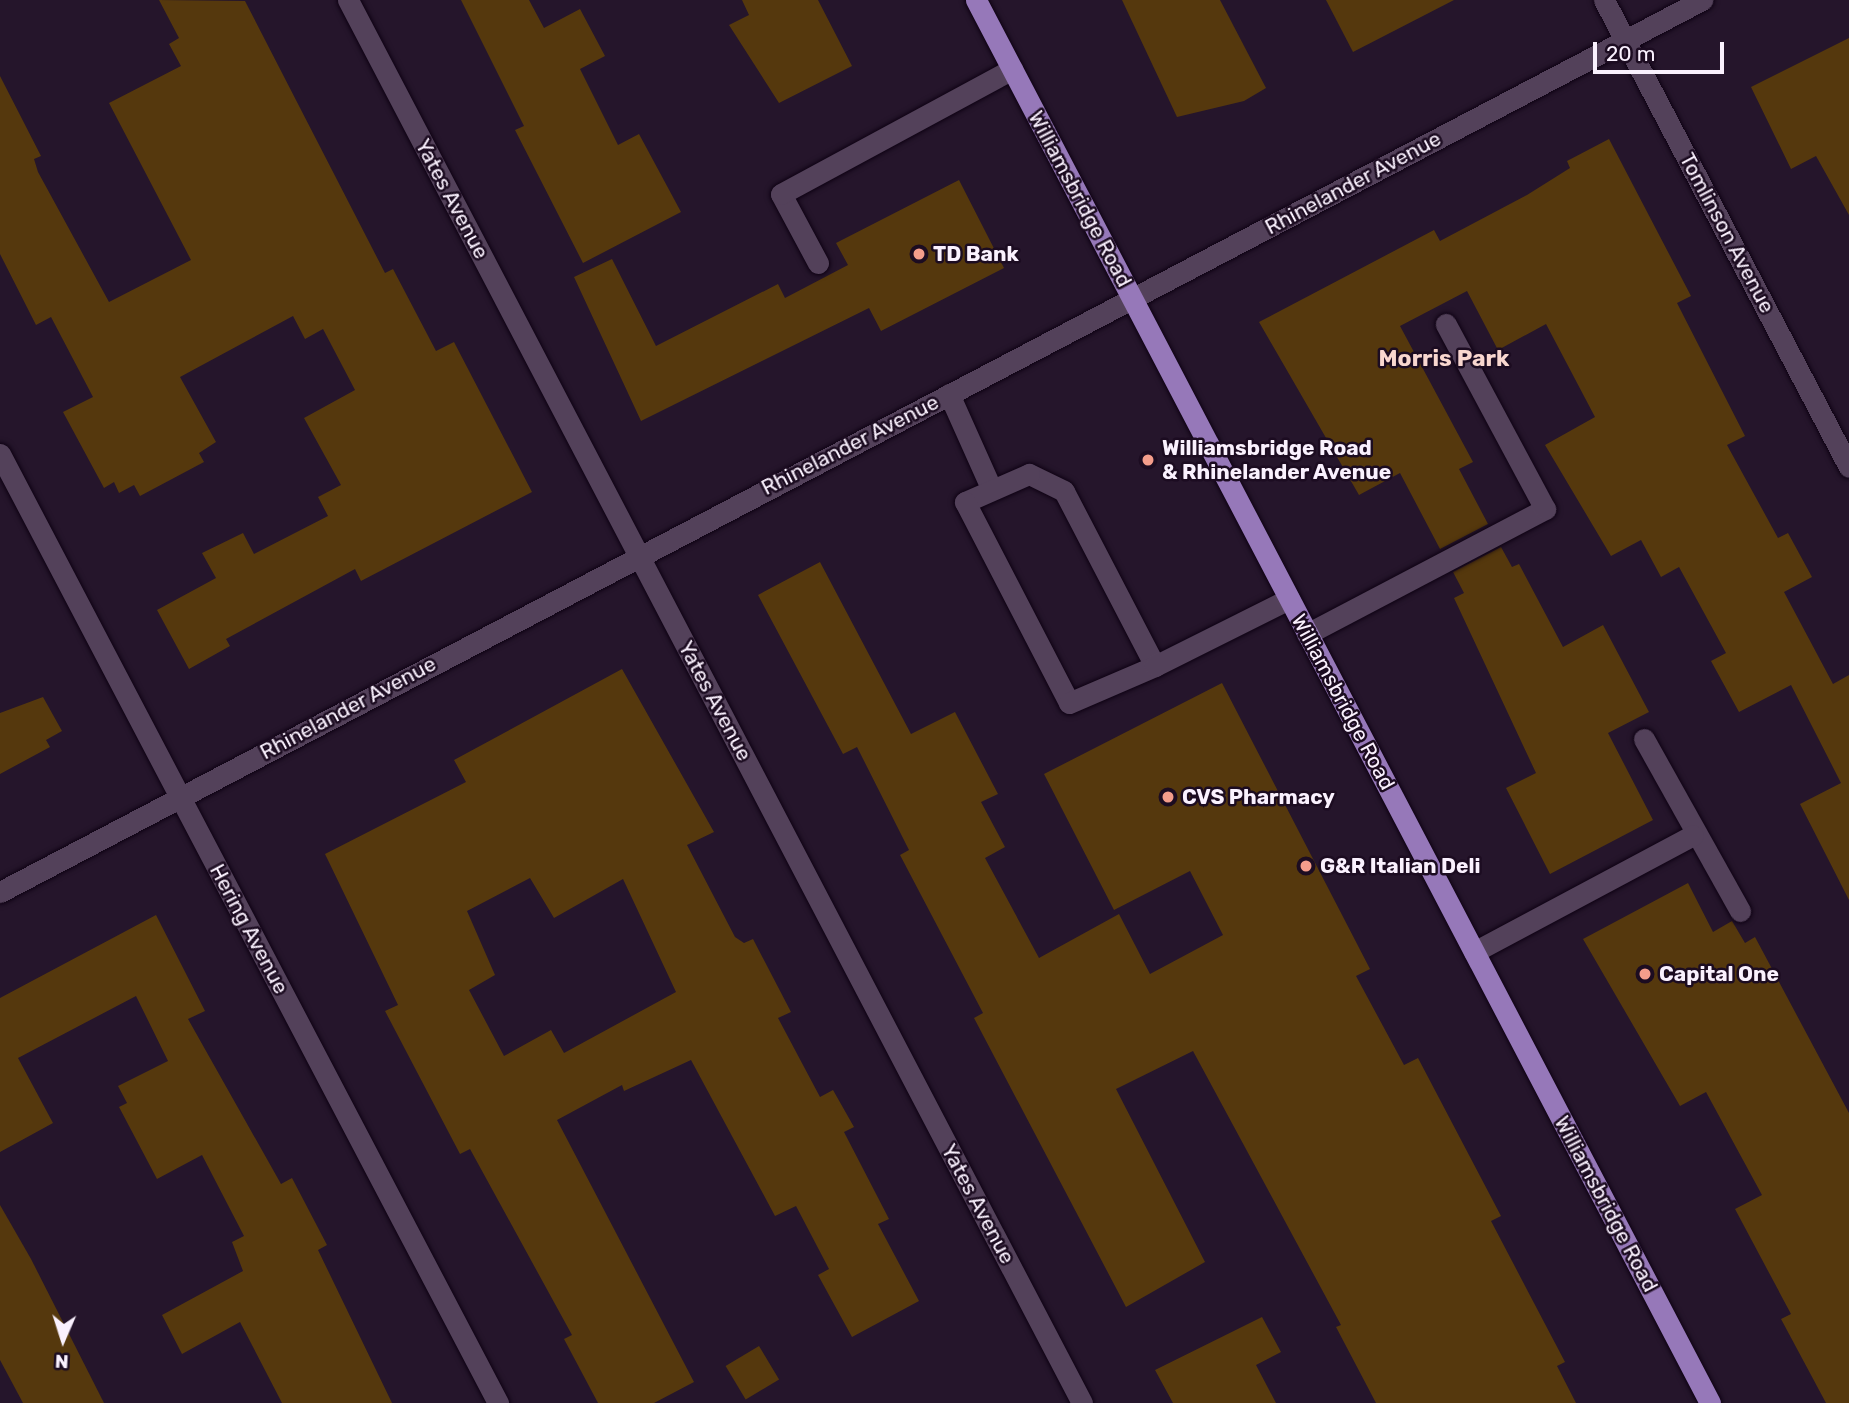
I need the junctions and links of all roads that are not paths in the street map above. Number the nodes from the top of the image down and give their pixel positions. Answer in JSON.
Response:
{"nodes":[{"id":1,"x":348,"y":0,"type":"edge"},
{"id":2,"x":976,"y":0,"type":"edge"},
{"id":3,"x":1604,"y":0,"type":"edge"},
{"id":4,"x":1702,"y":0,"type":"edge"},
{"id":5,"x":1625,"y":40,"type":"junction"},
{"id":6,"x":1012,"y":69,"type":"junction"},
{"id":7,"x":818,"y":263,"type":"dead end"},
{"id":8,"x":1133,"y":300,"type":"junction"},
{"id":9,"x":1446,"y":324,"type":"dead end"},
{"id":10,"x":949,"y":394,"type":"junction"},
{"id":11,"x":0,"y":454,"type":"edge"},
{"id":12,"x":1849,"y":467,"type":"edge"},
{"id":13,"x":991,"y":488,"type":"junction"},
{"id":14,"x":638,"y":554,"type":"junction"},
{"id":15,"x":1289,"y":599,"type":"junction"},
{"id":16,"x":1307,"y":634,"type":"junction"},
{"id":17,"x":1155,"y":666,"type":"junction"},
{"id":18,"x":1644,"y":739,"type":"dead end"},
{"id":19,"x":180,"y":798,"type":"junction"},
{"id":20,"x":1693,"y":835,"type":"junction"},
{"id":21,"x":0,"y":892,"type":"edge"},
{"id":22,"x":1740,"y":911,"type":"dead end"},
{"id":23,"x":1474,"y":952,"type":"junction"},
{"id":24,"x":498,"y":1403,"type":"edge"},
{"id":25,"x":1082,"y":1403,"type":"edge"},
{"id":26,"x":1710,"y":1403,"type":"edge"}],
"edges":[{"from":1,"to":14,"type":"street","name":"Yates Avenue"},
{"from":2,"to":6,"type":"main road","name":"Williamsbridge Road"},
{"from":3,"to":5,"type":"street","name":"Tomlinson Avenue"},
{"from":4,"to":5,"type":"street","name":"Rhinelander Avenue"},
{"from":5,"to":8,"type":"street","name":"Rhinelander Avenue"},
{"from":5,"to":12,"type":"street","name":"Tomlinson Avenue"},
{"from":6,"to":7,"type":"street"},
{"from":6,"to":8,"type":"main road","name":"Williamsbridge Road"},
{"from":8,"to":10,"type":"street","name":"Rhinelander Avenue"},
{"from":8,"to":15,"type":"main road","name":"Williamsbridge Road"},
{"from":9,"to":16,"type":"street"},
{"from":10,"to":13,"type":"street"},
{"from":10,"to":14,"type":"street","name":"Rhinelander Avenue"},
{"from":11,"to":19,"type":"street","name":"Hering Avenue"},
{"from":13,"to":17,"type":"street"},
{"from":13,"to":17,"type":"street"},
{"from":14,"to":19,"type":"street","name":"Rhinelander Avenue"},
{"from":14,"to":25,"type":"street","name":"Yates Avenue"},
{"from":15,"to":16,"type":"main road","name":"Williamsbridge Road"},
{"from":15,"to":17,"type":"street"},
{"from":16,"to":23,"type":"main road","name":"Williamsbridge Road"},
{"from":18,"to":20,"type":"street"},
{"from":19,"to":21,"type":"street","name":"Rhinelander Avenue"},
{"from":19,"to":24,"type":"street","name":"Hering Avenue"},
{"from":20,"to":22,"type":"street"},
{"from":20,"to":23,"type":"street"},
{"from":23,"to":26,"type":"main road","name":"Williamsbridge Road"}]}
